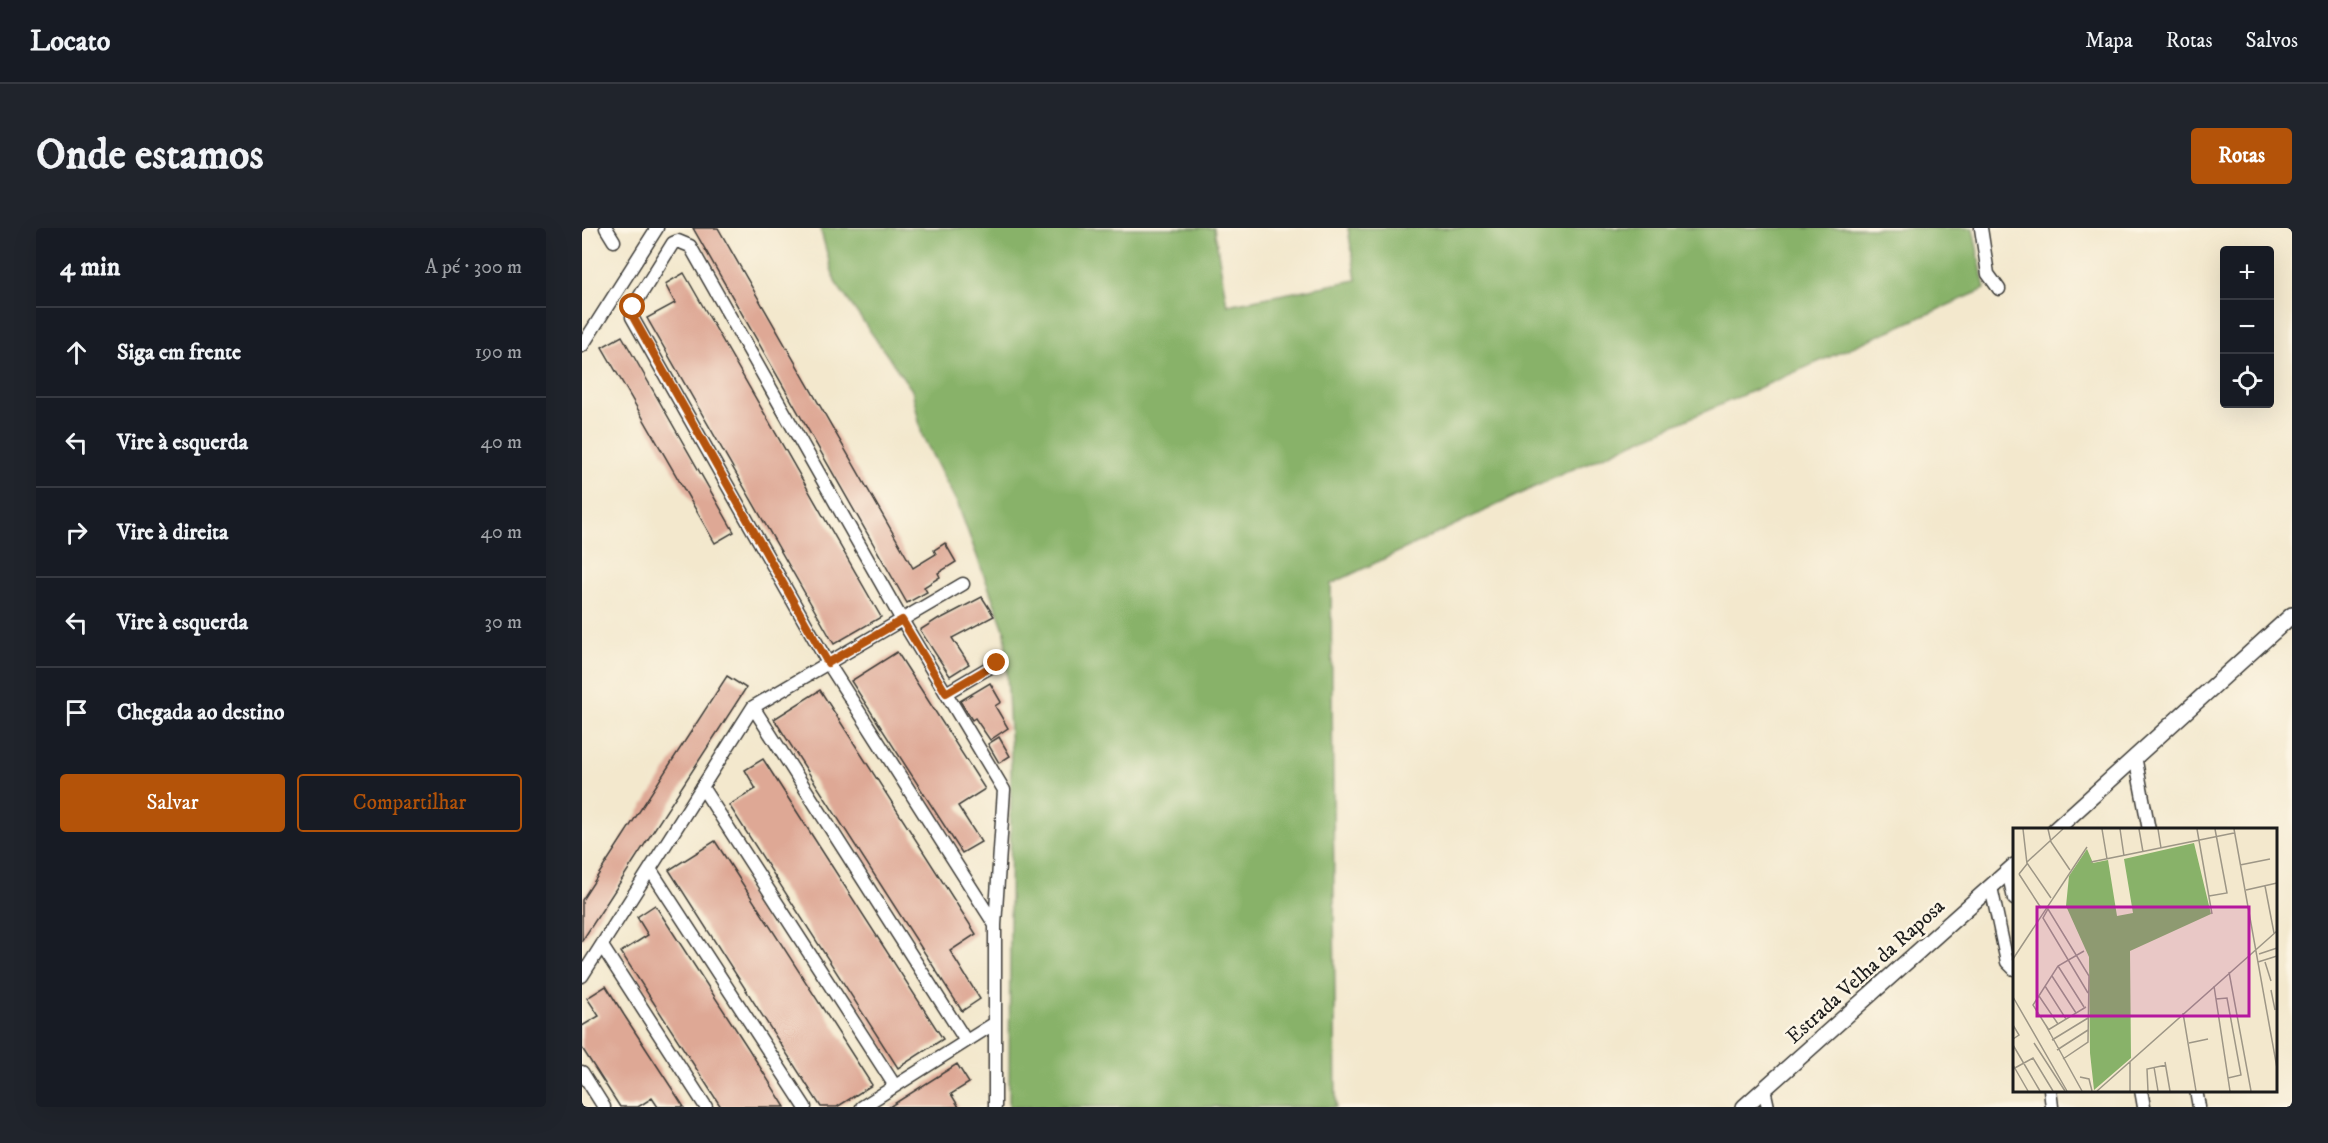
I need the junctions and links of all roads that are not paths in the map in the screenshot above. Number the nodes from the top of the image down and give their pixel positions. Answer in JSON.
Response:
{"nodes":[{"id":1,"x":606,"y":228,"type":"edge"},
{"id":2,"x":657,"y":228,"type":"edge"},
{"id":3,"x":1981,"y":228,"type":"edge"},
{"id":4,"x":614,"y":240,"type":"dead end"},
{"id":5,"x":1999,"y":289,"type":"dead end"},
{"id":6,"x":582,"y":345,"type":"edge"},
{"id":7,"x":963,"y":584,"type":"dead end"},
{"id":8,"x":2292,"y":615,"type":"edge"},
{"id":9,"x":902,"y":620,"type":"junction"},
{"id":10,"x":828,"y":663,"type":"junction"},
{"id":11,"x":997,"y":663,"type":"dead end"},
{"id":12,"x":946,"y":693,"type":"junction"},
{"id":13,"x":753,"y":707,"type":"junction"},
{"id":14,"x":2135,"y":756,"type":"junction"},
{"id":15,"x":702,"y":787,"type":"junction"},
{"id":16,"x":2057,"y":828,"type":"edge"},
{"id":17,"x":2149,"y":828,"type":"edge"},
{"id":18,"x":650,"y":869,"type":"junction"},
{"id":19,"x":2012,"y":869,"type":"edge"},
{"id":20,"x":2013,"y":884,"type":"edge"},
{"id":21,"x":1991,"y":887,"type":"junction"},
{"id":22,"x":995,"y":926,"type":"junction"},
{"id":23,"x":602,"y":945,"type":"junction"},
{"id":24,"x":2013,"y":968,"type":"edge"},
{"id":25,"x":582,"y":976,"type":"edge"},
{"id":26,"x":995,"y":1023,"type":"junction"},
{"id":27,"x":966,"y":1041,"type":"junction"},
{"id":28,"x":582,"y":1072,"type":"edge"},
{"id":29,"x":895,"y":1086,"type":"junction"},
{"id":30,"x":1764,"y":1089,"type":"junction"},
{"id":31,"x":2050,"y":1092,"type":"edge"},
{"id":32,"x":2141,"y":1092,"type":"edge"},
{"id":33,"x":2196,"y":1092,"type":"edge"},
{"id":34,"x":604,"y":1107,"type":"edge"},
{"id":35,"x":706,"y":1107,"type":"edge"},
{"id":36,"x":805,"y":1107,"type":"edge"},
{"id":37,"x":862,"y":1107,"type":"edge"},
{"id":38,"x":995,"y":1107,"type":"edge"},
{"id":39,"x":1744,"y":1107,"type":"edge"},
{"id":40,"x":1768,"y":1107,"type":"edge"},
{"id":41,"x":2052,"y":1107,"type":"edge"},
{"id":42,"x":2144,"y":1107,"type":"edge"},
{"id":43,"x":2199,"y":1107,"type":"edge"}],
"edges":[{"from":1,"to":4,"type":"street"},
{"from":2,"to":6,"type":"street"},
{"from":3,"to":5,"type":"street"},
{"from":7,"to":9,"type":"street"},
{"from":8,"to":14,"type":"street"},
{"from":9,"to":10,"type":"street"},
{"from":9,"to":10,"type":"street"},
{"from":9,"to":12,"type":"street"},
{"from":10,"to":13,"type":"street"},
{"from":10,"to":22,"type":"street"},
{"from":11,"to":12,"type":"street"},
{"from":12,"to":22,"type":"street"},
{"from":13,"to":15,"type":"street"},
{"from":13,"to":27,"type":"street"},
{"from":14,"to":16,"type":"street"},
{"from":14,"to":17,"type":"street"},
{"from":15,"to":18,"type":"street"},
{"from":15,"to":29,"type":"street"},
{"from":18,"to":23,"type":"street"},
{"from":18,"to":36,"type":"street"},
{"from":19,"to":20,"type":"street"},
{"from":19,"to":21,"type":"street","name":"Estrada Velha da Raposa"},
{"from":21,"to":24,"type":"street"},
{"from":21,"to":30,"type":"street","name":"Estrada Velha da Raposa"},
{"from":22,"to":26,"type":"street"},
{"from":23,"to":25,"type":"street"},
{"from":23,"to":35,"type":"street"},
{"from":26,"to":27,"type":"street"},
{"from":26,"to":38,"type":"street"},
{"from":27,"to":29,"type":"street"},
{"from":28,"to":34,"type":"street"},
{"from":29,"to":37,"type":"street"},
{"from":30,"to":39,"type":"street","name":"Estrada Velha da Raposa"},
{"from":30,"to":40,"type":"street"},
{"from":31,"to":41,"type":"street"},
{"from":32,"to":42,"type":"street"},
{"from":33,"to":43,"type":"street"}]}
